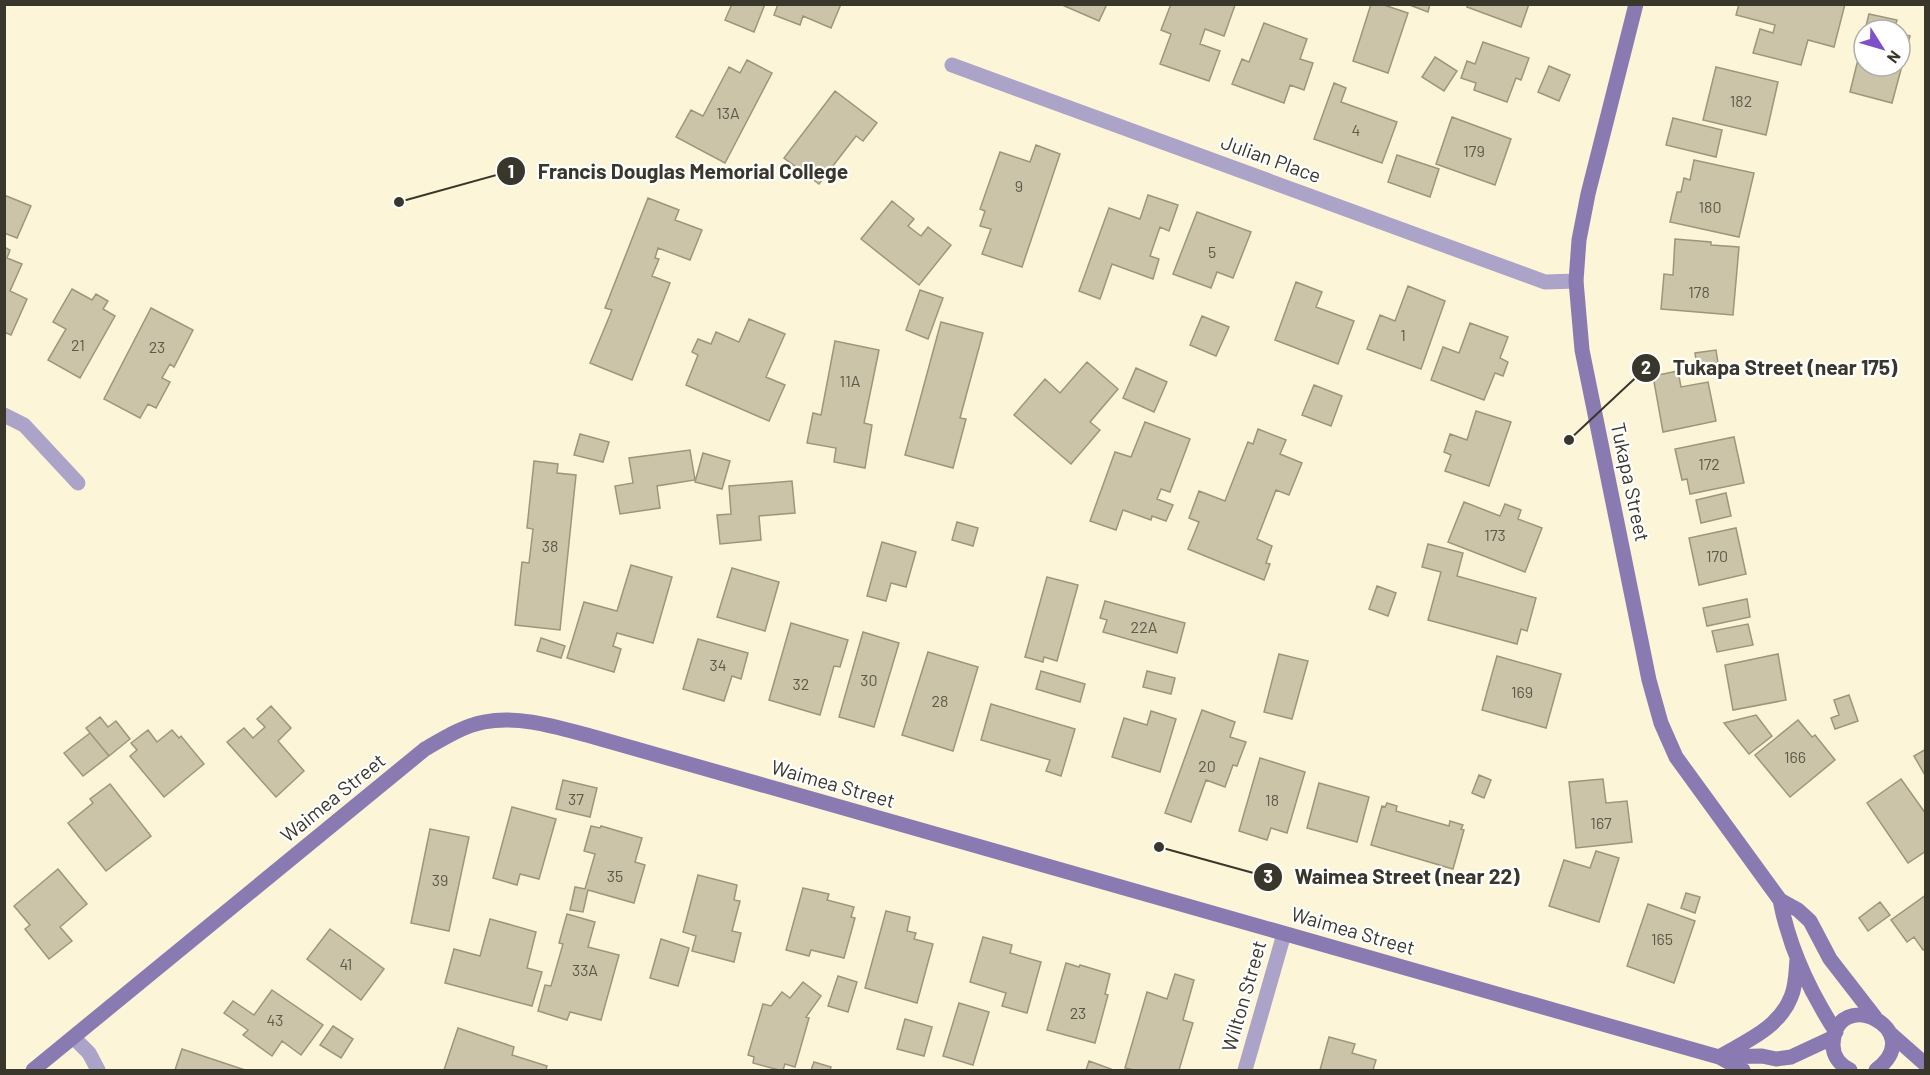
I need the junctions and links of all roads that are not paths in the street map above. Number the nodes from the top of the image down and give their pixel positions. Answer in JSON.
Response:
{"nodes":[{"id":1,"x":1636,"y":4,"type":"edge"},
{"id":2,"x":952,"y":65,"type":"dead end"},
{"id":3,"x":1576,"y":281,"type":"junction"},
{"id":4,"x":4,"y":416,"type":"edge"},
{"id":5,"x":78,"y":483,"type":"dead end"},
{"id":6,"x":1780,"y":900,"type":"junction"},
{"id":7,"x":1284,"y":934,"type":"junction"},
{"id":8,"x":1797,"y":959,"type":"junction"},
{"id":9,"x":1875,"y":1017,"type":"junction"},
{"id":10,"x":1891,"y":1034,"type":"junction"},
{"id":11,"x":1835,"y":1035,"type":"junction"},
{"id":12,"x":74,"y":1038,"type":"junction"},
{"id":13,"x":1719,"y":1057,"type":"junction"},
{"id":14,"x":1926,"y":1065,"type":"edge"},
{"id":15,"x":33,"y":1071,"type":"edge"},
{"id":16,"x":98,"y":1071,"type":"edge"},
{"id":17,"x":1245,"y":1071,"type":"edge"},
{"id":18,"x":1743,"y":1071,"type":"edge"},
{"id":19,"x":1850,"y":1071,"type":"edge"},
{"id":20,"x":1876,"y":1071,"type":"edge"}],
"edges":[{"from":1,"to":3,"type":"main road","name":"Tukapa Street"},
{"from":2,"to":3,"type":"street","name":"Julian Place"},
{"from":3,"to":6,"type":"main road","name":"Tukapa Street"},
{"from":4,"to":5,"type":"street"},
{"from":6,"to":8,"type":"main road","name":"Tukapa Street"},
{"from":6,"to":9,"type":"main road","name":"Tukapa Street"},
{"from":7,"to":12,"type":"main road","name":"Waimea Street"},
{"from":7,"to":13,"type":"main road","name":"Waimea Street"},
{"from":7,"to":17,"type":"street","name":"Wilton Street"},
{"from":8,"to":11,"type":"main road","name":"Tukapa Street"},
{"from":8,"to":13,"type":"main road"},
{"from":9,"to":10,"type":"main road","name":"Tukapa Street"},
{"from":9,"to":11,"type":"main road","name":"Waimea Street"},
{"from":10,"to":14,"type":"main road"},
{"from":10,"to":20,"type":"main road"},
{"from":11,"to":13,"type":"main road","name":"Waimea Street"},
{"from":11,"to":19,"type":"main road","name":"Tukapa Street"},
{"from":12,"to":15,"type":"main road","name":"Waimea Street"},
{"from":12,"to":16,"type":"street"},
{"from":13,"to":18,"type":"main road","name":"Waimea Street"}]}
